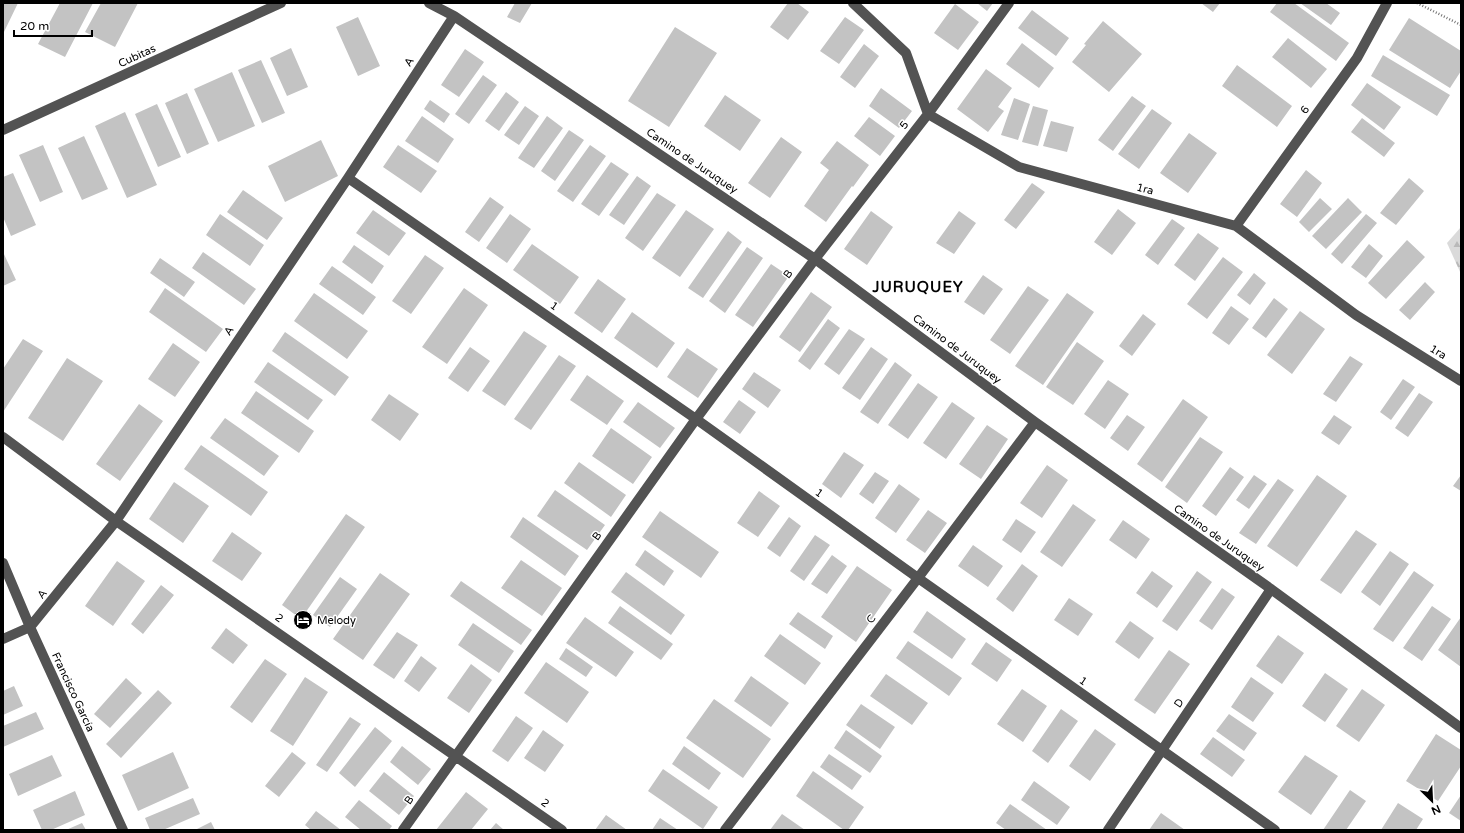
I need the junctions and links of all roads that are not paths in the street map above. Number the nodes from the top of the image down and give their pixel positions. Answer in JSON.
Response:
{"nodes":[{"id":1,"x":281,"y":3,"type":"edge"},
{"id":2,"x":429,"y":3,"type":"edge"},
{"id":3,"x":853,"y":3,"type":"edge"},
{"id":4,"x":1009,"y":3,"type":"edge"},
{"id":5,"x":1387,"y":3,"type":"edge"},
{"id":6,"x":454,"y":16,"type":"junction"},
{"id":7,"x":928,"y":114,"type":"junction"},
{"id":8,"x":3,"y":130,"type":"edge"},
{"id":9,"x":348,"y":178,"type":"junction"},
{"id":10,"x":1236,"y":226,"type":"junction"},
{"id":11,"x":815,"y":259,"type":"junction"},
{"id":12,"x":1461,"y":381,"type":"edge"},
{"id":13,"x":696,"y":419,"type":"junction"},
{"id":14,"x":1035,"y":422,"type":"junction"},
{"id":15,"x":3,"y":437,"type":"edge"},
{"id":16,"x":116,"y":521,"type":"junction"},
{"id":17,"x":3,"y":563,"type":"edge"},
{"id":18,"x":918,"y":578,"type":"junction"},
{"id":19,"x":1271,"y":589,"type":"junction"},
{"id":20,"x":30,"y":627,"type":"junction"},
{"id":21,"x":3,"y":639,"type":"edge"},
{"id":22,"x":1461,"y":728,"type":"edge"},
{"id":23,"x":1161,"y":750,"type":"junction"},
{"id":24,"x":456,"y":755,"type":"junction"},
{"id":25,"x":123,"y":830,"type":"edge"},
{"id":26,"x":403,"y":830,"type":"edge"},
{"id":27,"x":562,"y":830,"type":"edge"},
{"id":28,"x":725,"y":830,"type":"edge"},
{"id":29,"x":1108,"y":830,"type":"edge"},
{"id":30,"x":1275,"y":830,"type":"edge"}],
"edges":[{"from":1,"to":8,"type":"street","name":"Cubitas"},
{"from":2,"to":6,"type":"street","name":"Camino de Juruquey"},
{"from":3,"to":7,"type":"street"},
{"from":4,"to":7,"type":"street","name":"5"},
{"from":5,"to":10,"type":"street","name":"6"},
{"from":6,"to":9,"type":"street","name":"A"},
{"from":6,"to":11,"type":"street","name":"Camino de Juruquey"},
{"from":7,"to":10,"type":"street","name":"1ra"},
{"from":7,"to":11,"type":"street","name":"5"},
{"from":9,"to":13,"type":"street","name":"1"},
{"from":9,"to":16,"type":"street","name":"A"},
{"from":10,"to":12,"type":"street","name":"1ra"},
{"from":11,"to":13,"type":"street","name":"B"},
{"from":11,"to":14,"type":"street","name":"Camino de Juruquey"},
{"from":13,"to":18,"type":"street","name":"1"},
{"from":13,"to":24,"type":"street","name":"B"},
{"from":14,"to":18,"type":"street","name":"C"},
{"from":14,"to":19,"type":"street","name":"Camino de Juruquey"},
{"from":15,"to":16,"type":"street","name":"2"},
{"from":16,"to":20,"type":"street","name":"A"},
{"from":16,"to":24,"type":"street","name":"2"},
{"from":17,"to":20,"type":"street","name":"Francisco García"},
{"from":18,"to":23,"type":"street","name":"1"},
{"from":18,"to":28,"type":"street","name":"C"},
{"from":19,"to":22,"type":"street","name":"Camino de Juruquey"},
{"from":19,"to":23,"type":"street","name":"D"},
{"from":20,"to":21,"type":"street","name":"A"},
{"from":20,"to":25,"type":"street","name":"Francisco García"},
{"from":23,"to":29,"type":"street","name":"D"},
{"from":23,"to":30,"type":"street","name":"1"},
{"from":24,"to":26,"type":"street","name":"B"},
{"from":24,"to":27,"type":"street","name":"2"}]}
